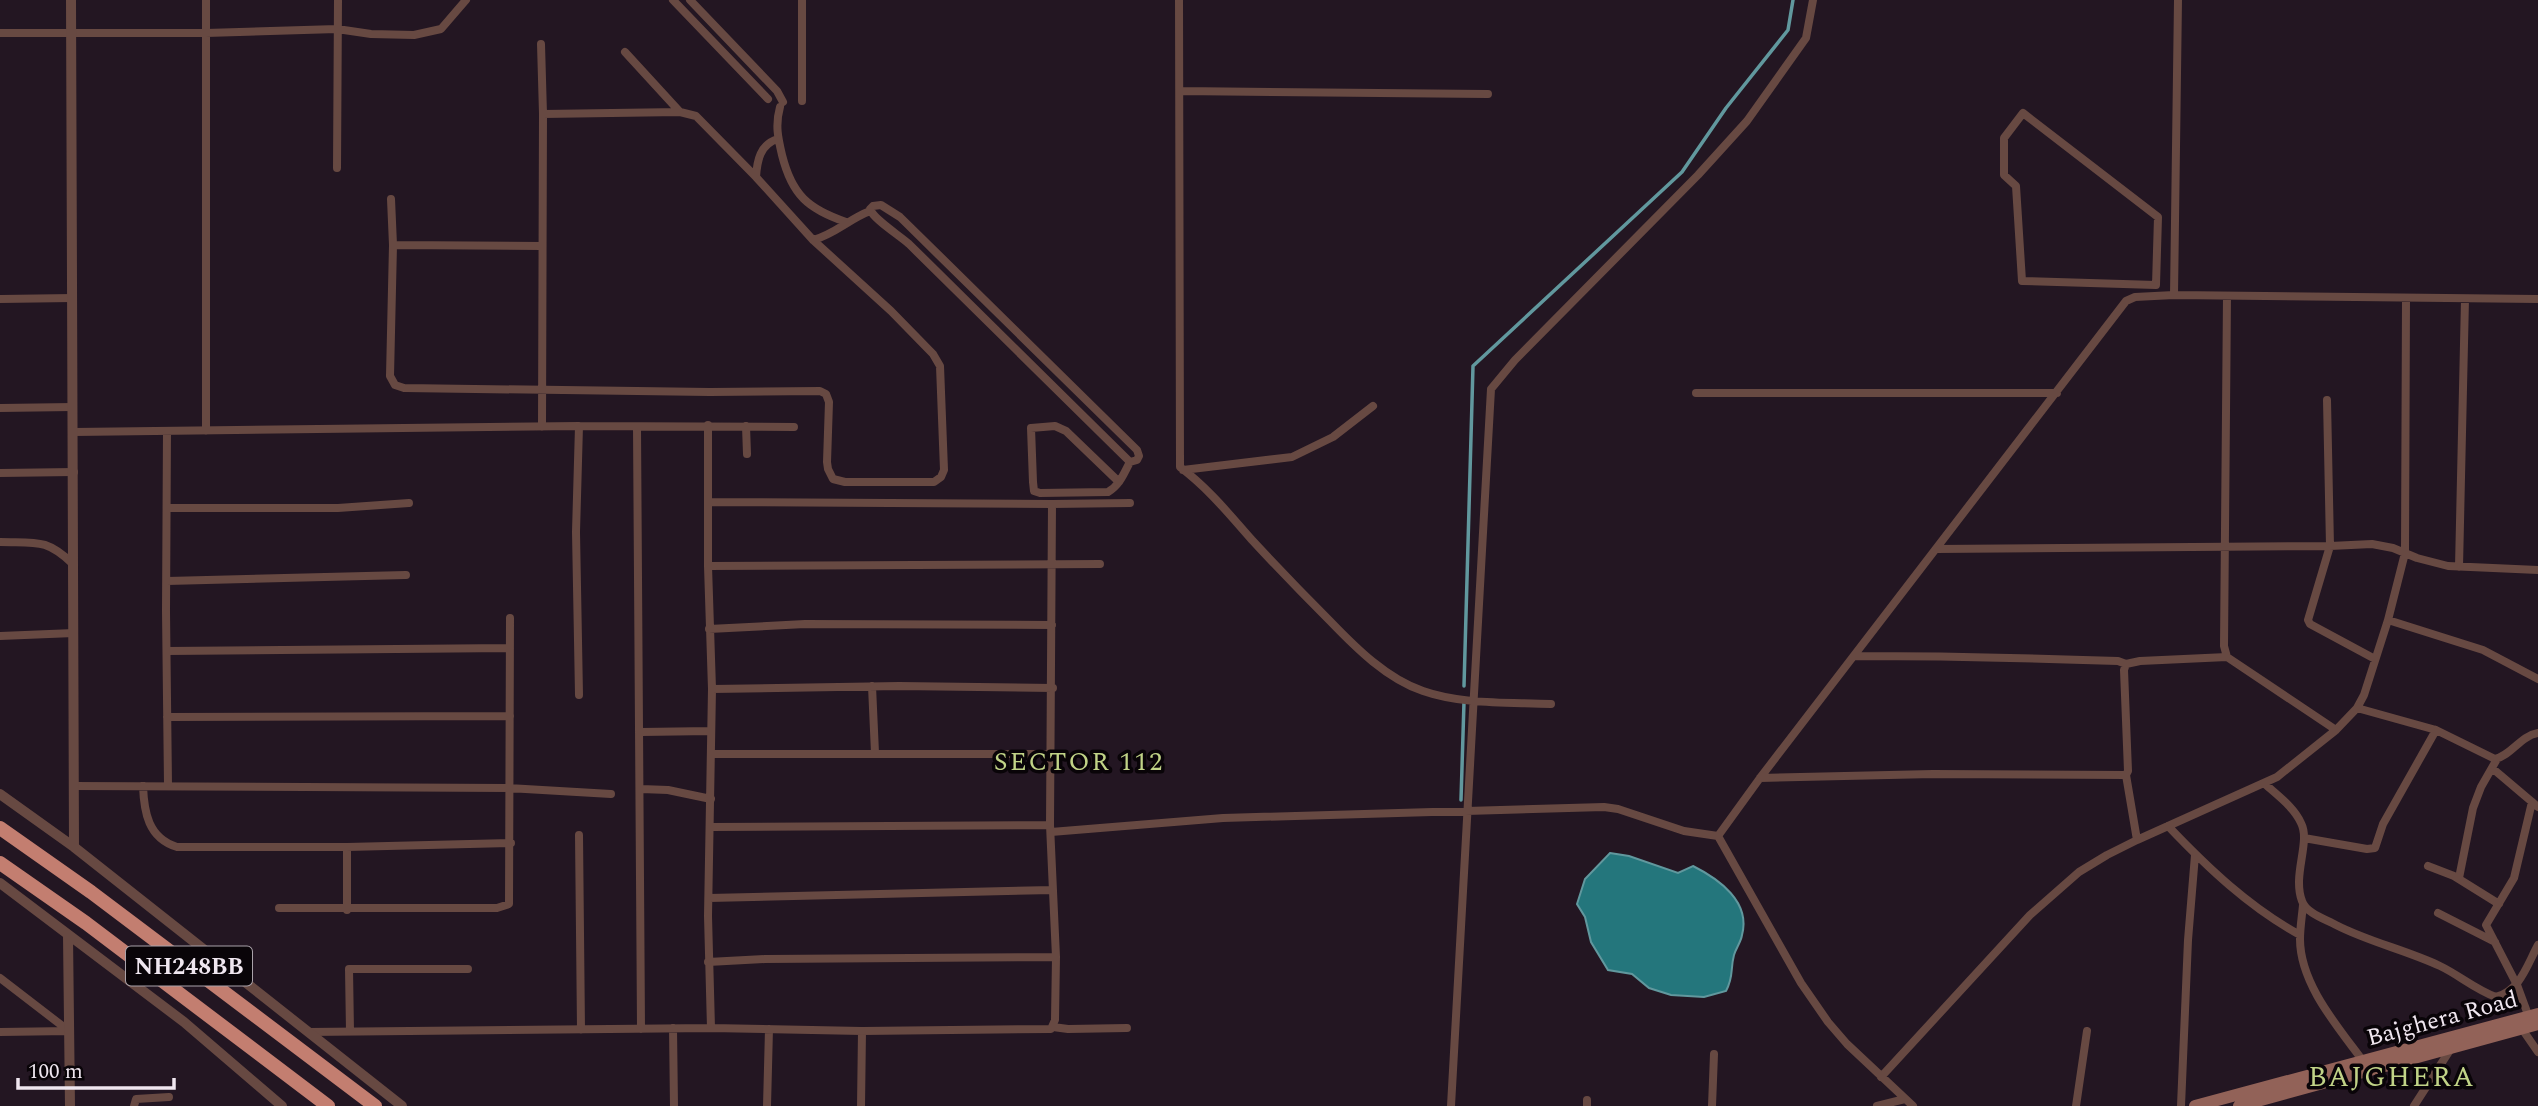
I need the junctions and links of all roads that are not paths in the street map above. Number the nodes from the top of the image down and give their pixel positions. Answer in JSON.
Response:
{"nodes":[{"id":1,"x":71,"y":0,"type":"edge"},
{"id":2,"x":206,"y":0,"type":"edge"},
{"id":3,"x":338,"y":0,"type":"edge"},
{"id":4,"x":466,"y":0,"type":"edge"},
{"id":5,"x":673,"y":0,"type":"edge"},
{"id":6,"x":691,"y":0,"type":"edge"},
{"id":7,"x":802,"y":0,"type":"edge"},
{"id":8,"x":1180,"y":0,"type":"edge"},
{"id":9,"x":1813,"y":0,"type":"edge"},
{"id":10,"x":2178,"y":0,"type":"edge"},
{"id":11,"x":337,"y":29,"type":"junction"},
{"id":12,"x":0,"y":33,"type":"edge"},
{"id":13,"x":206,"y":33,"type":"junction"},
{"id":14,"x":71,"y":34,"type":"junction"},
{"id":15,"x":541,"y":44,"type":"dead end"},
{"id":16,"x":625,"y":52,"type":"dead end"},
{"id":17,"x":751,"y":64,"type":"junction"},
{"id":18,"x":743,"y":72,"type":"junction"},
{"id":19,"x":1180,"y":91,"type":"junction"},
{"id":20,"x":1488,"y":94,"type":"dead end"},
{"id":21,"x":768,"y":99,"type":"dead end"},
{"id":22,"x":802,"y":101,"type":"dead end"},
{"id":23,"x":680,"y":112,"type":"junction"},
{"id":24,"x":543,"y":114,"type":"junction"},
{"id":25,"x":778,"y":139,"type":"junction"},
{"id":26,"x":337,"y":168,"type":"dead end"},
{"id":27,"x":756,"y":177,"type":"junction"},
{"id":28,"x":391,"y":199,"type":"dead end"},
{"id":29,"x":870,"y":211,"type":"junction"},
{"id":30,"x":846,"y":222,"type":"junction"},
{"id":31,"x":813,"y":240,"type":"junction"},
{"id":32,"x":393,"y":245,"type":"junction"},
{"id":33,"x":542,"y":246,"type":"junction"},
{"id":34,"x":935,"y":251,"type":"junction"},
{"id":35,"x":925,"y":260,"type":"junction"},
{"id":36,"x":2134,"y":285,"type":"junction"},
{"id":37,"x":2174,"y":295,"type":"junction"},
{"id":38,"x":2227,"y":296,"type":"junction"},
{"id":39,"x":2135,"y":297,"type":"junction"},
{"id":40,"x":73,"y":298,"type":"junction"},
{"id":41,"x":0,"y":299,"type":"edge"},
{"id":42,"x":2406,"y":299,"type":"junction"},
{"id":43,"x":2465,"y":299,"type":"junction"},
{"id":44,"x":2538,"y":299,"type":"edge"},
{"id":45,"x":542,"y":389,"type":"junction"},
{"id":46,"x":1696,"y":393,"type":"dead end"},
{"id":47,"x":2057,"y":393,"type":"junction"},
{"id":48,"x":2327,"y":400,"type":"dead end"},
{"id":49,"x":1373,"y":406,"type":"dead end"},
{"id":50,"x":73,"y":407,"type":"junction"},
{"id":51,"x":0,"y":408,"type":"edge"},
{"id":52,"x":708,"y":425,"type":"junction"},
{"id":53,"x":579,"y":426,"type":"junction"},
{"id":54,"x":746,"y":426,"type":"junction"},
{"id":55,"x":542,"y":427,"type":"junction"},
{"id":56,"x":638,"y":427,"type":"junction"},
{"id":57,"x":794,"y":427,"type":"dead end"},
{"id":58,"x":167,"y":431,"type":"junction"},
{"id":59,"x":206,"y":431,"type":"junction"},
{"id":60,"x":74,"y":432,"type":"junction"},
{"id":61,"x":747,"y":454,"type":"dead end"},
{"id":62,"x":1130,"y":462,"type":"junction"},
{"id":63,"x":1183,"y":470,"type":"junction"},
{"id":64,"x":74,"y":472,"type":"junction"},
{"id":65,"x":0,"y":473,"type":"edge"},
{"id":66,"x":1119,"y":482,"type":"junction"},
{"id":67,"x":709,"y":502,"type":"junction"},
{"id":68,"x":410,"y":503,"type":"dead end"},
{"id":69,"x":1130,"y":503,"type":"dead end"},
{"id":70,"x":1052,"y":505,"type":"junction"},
{"id":71,"x":167,"y":508,"type":"junction"},
{"id":72,"x":0,"y":542,"type":"edge"},
{"id":73,"x":2330,"y":546,"type":"junction"},
{"id":74,"x":2226,"y":547,"type":"junction"},
{"id":75,"x":1936,"y":549,"type":"junction"},
{"id":76,"x":2405,"y":553,"type":"junction"},
{"id":77,"x":73,"y":564,"type":"junction"},
{"id":78,"x":1052,"y":564,"type":"junction"},
{"id":79,"x":1100,"y":564,"type":"dead end"},
{"id":80,"x":708,"y":566,"type":"junction"},
{"id":81,"x":2459,"y":567,"type":"junction"},
{"id":82,"x":2538,"y":570,"type":"edge"},
{"id":83,"x":406,"y":575,"type":"dead end"},
{"id":84,"x":167,"y":581,"type":"junction"},
{"id":85,"x":510,"y":618,"type":"dead end"},
{"id":86,"x":2388,"y":620,"type":"junction"},
{"id":87,"x":1052,"y":625,"type":"junction"},
{"id":88,"x":709,"y":629,"type":"junction"},
{"id":89,"x":74,"y":634,"type":"junction"},
{"id":90,"x":0,"y":636,"type":"edge"},
{"id":91,"x":510,"y":648,"type":"junction"},
{"id":92,"x":166,"y":651,"type":"junction"},
{"id":93,"x":1854,"y":656,"type":"junction"},
{"id":94,"x":2227,"y":657,"type":"junction"},
{"id":95,"x":2375,"y":659,"type":"junction"},
{"id":96,"x":2126,"y":664,"type":"junction"},
{"id":97,"x":2538,"y":679,"type":"edge"},
{"id":98,"x":873,"y":687,"type":"junction"},
{"id":99,"x":1053,"y":688,"type":"junction"},
{"id":100,"x":712,"y":689,"type":"junction"},
{"id":101,"x":579,"y":695,"type":"dead end"},
{"id":102,"x":1474,"y":700,"type":"junction"},
{"id":103,"x":1551,"y":704,"type":"dead end"},
{"id":104,"x":2357,"y":708,"type":"junction"},
{"id":105,"x":510,"y":716,"type":"junction"},
{"id":106,"x":167,"y":717,"type":"junction"},
{"id":107,"x":2336,"y":730,"type":"junction"},
{"id":108,"x":2436,"y":730,"type":"junction"},
{"id":109,"x":711,"y":731,"type":"junction"},
{"id":110,"x":640,"y":732,"type":"junction"},
{"id":111,"x":2538,"y":733,"type":"edge"},
{"id":112,"x":875,"y":753,"type":"junction"},
{"id":113,"x":711,"y":754,"type":"junction"},
{"id":114,"x":1050,"y":754,"type":"junction"},
{"id":115,"x":2497,"y":760,"type":"junction"},
{"id":116,"x":2492,"y":768,"type":"junction"},
{"id":117,"x":2126,"y":775,"type":"junction"},
{"id":118,"x":1759,"y":778,"type":"junction"},
{"id":119,"x":2265,"y":784,"type":"junction"},
{"id":120,"x":168,"y":785,"type":"junction"},
{"id":121,"x":73,"y":786,"type":"junction"},
{"id":122,"x":143,"y":786,"type":"junction"},
{"id":123,"x":508,"y":788,"type":"junction"},
{"id":124,"x":641,"y":789,"type":"junction"},
{"id":125,"x":0,"y":794,"type":"edge"},
{"id":126,"x":611,"y":794,"type":"dead end"},
{"id":127,"x":711,"y":799,"type":"junction"},
{"id":128,"x":2535,"y":804,"type":"edge"},
{"id":129,"x":1469,"y":809,"type":"junction"},
{"id":130,"x":2168,"y":826,"type":"junction"},
{"id":131,"x":711,"y":827,"type":"junction"},
{"id":132,"x":0,"y":828,"type":"edge"},
{"id":133,"x":1051,"y":828,"type":"junction"},
{"id":134,"x":579,"y":835,"type":"dead end"},
{"id":135,"x":1718,"y":836,"type":"junction"},
{"id":136,"x":2304,"y":838,"type":"junction"},
{"id":137,"x":2137,"y":840,"type":"junction"},
{"id":138,"x":511,"y":844,"type":"junction"},
{"id":139,"x":74,"y":847,"type":"junction"},
{"id":140,"x":347,"y":847,"type":"junction"},
{"id":141,"x":2195,"y":855,"type":"junction"},
{"id":142,"x":0,"y":863,"type":"edge"},
{"id":143,"x":2428,"y":866,"type":"dead end"},
{"id":144,"x":2459,"y":878,"type":"junction"},
{"id":145,"x":0,"y":883,"type":"edge"},
{"id":146,"x":1053,"y":890,"type":"junction"},
{"id":147,"x":709,"y":898,"type":"junction"},
{"id":148,"x":2499,"y":904,"type":"junction"},
{"id":149,"x":2304,"y":905,"type":"junction"},
{"id":150,"x":279,"y":908,"type":"dead end"},
{"id":151,"x":347,"y":910,"type":"junction"},
{"id":152,"x":2438,"y":913,"type":"dead end"},
{"id":153,"x":2300,"y":935,"type":"junction"},
{"id":154,"x":68,"y":936,"type":"junction"},
{"id":155,"x":2495,"y":942,"type":"junction"},
{"id":156,"x":2538,"y":946,"type":"edge"},
{"id":157,"x":1056,"y":957,"type":"junction"},
{"id":158,"x":708,"y":962,"type":"junction"},
{"id":159,"x":468,"y":969,"type":"dead end"},
{"id":160,"x":0,"y":978,"type":"edge"},
{"id":161,"x":2517,"y":985,"type":"junction"},
{"id":162,"x":2529,"y":1022,"type":"edge"},
{"id":163,"x":1053,"y":1027,"type":"junction"},
{"id":164,"x":673,"y":1028,"type":"junction"},
{"id":165,"x":711,"y":1028,"type":"junction"},
{"id":166,"x":1127,"y":1028,"type":"dead end"},
{"id":167,"x":641,"y":1029,"type":"junction"},
{"id":168,"x":769,"y":1029,"type":"junction"},
{"id":169,"x":581,"y":1030,"type":"junction"},
{"id":170,"x":69,"y":1031,"type":"junction"},
{"id":171,"x":350,"y":1031,"type":"junction"},
{"id":172,"x":862,"y":1031,"type":"junction"},
{"id":173,"x":2087,"y":1031,"type":"dead end"},
{"id":174,"x":0,"y":1032,"type":"edge"},
{"id":175,"x":308,"y":1032,"type":"junction"},
{"id":176,"x":2450,"y":1050,"type":"junction"},
{"id":177,"x":2538,"y":1052,"type":"edge"},
{"id":178,"x":1714,"y":1054,"type":"dead end"},
{"id":179,"x":2363,"y":1061,"type":"junction"},
{"id":180,"x":1881,"y":1077,"type":"junction"},
{"id":181,"x":374,"y":1084,"type":"junction"},
{"id":182,"x":169,"y":1097,"type":"dead end"},
{"id":183,"x":1905,"y":1098,"type":"junction"},
{"id":184,"x":70,"y":1106,"type":"edge"},
{"id":185,"x":134,"y":1106,"type":"edge"},
{"id":186,"x":282,"y":1106,"type":"edge"},
{"id":187,"x":328,"y":1106,"type":"edge"},
{"id":188,"x":359,"y":1106,"type":"edge"},
{"id":189,"x":375,"y":1106,"type":"edge"},
{"id":190,"x":402,"y":1106,"type":"edge"},
{"id":191,"x":674,"y":1106,"type":"edge"},
{"id":192,"x":767,"y":1106,"type":"edge"},
{"id":193,"x":861,"y":1106,"type":"edge"},
{"id":194,"x":1451,"y":1106,"type":"edge"},
{"id":195,"x":1712,"y":1106,"type":"edge"},
{"id":196,"x":1877,"y":1106,"type":"edge"},
{"id":197,"x":1913,"y":1106,"type":"edge"},
{"id":198,"x":2076,"y":1106,"type":"edge"},
{"id":199,"x":2180,"y":1106,"type":"edge"},
{"id":200,"x":2195,"y":1106,"type":"edge"},
{"id":201,"x":2239,"y":1106,"type":"edge"},
{"id":202,"x":2414,"y":1106,"type":"edge"}],
"edges":[{"from":1,"to":14,"type":"street"},
{"from":2,"to":13,"type":"street"},
{"from":3,"to":11,"type":"street"},
{"from":4,"to":11,"type":"street"},
{"from":5,"to":18,"type":"street"},
{"from":6,"to":17,"type":"street"},
{"from":7,"to":22,"type":"street"},
{"from":8,"to":19,"type":"street"},
{"from":9,"to":102,"type":"street"},
{"from":10,"to":37,"type":"street"},
{"from":11,"to":13,"type":"street"},
{"from":11,"to":26,"type":"street"},
{"from":12,"to":14,"type":"street"},
{"from":13,"to":14,"type":"street"},
{"from":13,"to":59,"type":"street"},
{"from":14,"to":40,"type":"street"},
{"from":15,"to":24,"type":"street"},
{"from":16,"to":23,"type":"street"},
{"from":17,"to":18,"type":"street"},
{"from":17,"to":25,"type":"street"},
{"from":18,"to":21,"type":"street"},
{"from":19,"to":20,"type":"street"},
{"from":19,"to":63,"type":"street"},
{"from":23,"to":24,"type":"street"},
{"from":23,"to":27,"type":"street"},
{"from":24,"to":33,"type":"street"},
{"from":25,"to":27,"type":"street"},
{"from":25,"to":30,"type":"street"},
{"from":27,"to":31,"type":"street"},
{"from":28,"to":32,"type":"street"},
{"from":29,"to":30,"type":"street"},
{"from":29,"to":34,"type":"street"},
{"from":29,"to":35,"type":"street"},
{"from":30,"to":31,"type":"street"},
{"from":31,"to":45,"type":"street"},
{"from":32,"to":33,"type":"street"},
{"from":32,"to":45,"type":"street"},
{"from":33,"to":45,"type":"street"},
{"from":34,"to":35,"type":"street"},
{"from":34,"to":62,"type":"street"},
{"from":35,"to":62,"type":"street"},
{"from":36,"to":36,"type":"street"},
{"from":36,"to":39,"type":"street"},
{"from":37,"to":38,"type":"street"},
{"from":37,"to":39,"type":"street"},
{"from":38,"to":42,"type":"street"},
{"from":38,"to":74,"type":"street"},
{"from":39,"to":47,"type":"street"},
{"from":40,"to":41,"type":"street"},
{"from":40,"to":50,"type":"street"},
{"from":42,"to":43,"type":"street"},
{"from":42,"to":76,"type":"street"},
{"from":43,"to":44,"type":"street"},
{"from":43,"to":81,"type":"street"},
{"from":45,"to":55,"type":"street"},
{"from":46,"to":47,"type":"street"},
{"from":47,"to":75,"type":"street"},
{"from":48,"to":73,"type":"street"},
{"from":49,"to":63,"type":"street"},
{"from":50,"to":51,"type":"street"},
{"from":50,"to":60,"type":"street"},
{"from":52,"to":54,"type":"street"},
{"from":52,"to":56,"type":"street"},
{"from":52,"to":67,"type":"street"},
{"from":53,"to":55,"type":"street"},
{"from":53,"to":56,"type":"street"},
{"from":53,"to":101,"type":"street"},
{"from":54,"to":57,"type":"street"},
{"from":54,"to":61,"type":"street"},
{"from":55,"to":59,"type":"street"},
{"from":56,"to":110,"type":"street"},
{"from":58,"to":59,"type":"street"},
{"from":58,"to":60,"type":"street"},
{"from":58,"to":71,"type":"street"},
{"from":60,"to":64,"type":"street"},
{"from":62,"to":66,"type":"street"},
{"from":63,"to":102,"type":"street"},
{"from":64,"to":65,"type":"street"},
{"from":64,"to":77,"type":"street"},
{"from":66,"to":66,"type":"street"},
{"from":67,"to":70,"type":"street"},
{"from":67,"to":80,"type":"street"},
{"from":68,"to":71,"type":"street"},
{"from":69,"to":70,"type":"street"},
{"from":70,"to":78,"type":"street"},
{"from":71,"to":84,"type":"street"},
{"from":72,"to":77,"type":"street"},
{"from":73,"to":74,"type":"street"},
{"from":73,"to":76,"type":"street"},
{"from":73,"to":95,"type":"street"},
{"from":74,"to":75,"type":"street"},
{"from":74,"to":94,"type":"street"},
{"from":75,"to":93,"type":"street"},
{"from":76,"to":81,"type":"street"},
{"from":76,"to":86,"type":"street"},
{"from":77,"to":89,"type":"street"},
{"from":78,"to":79,"type":"street"},
{"from":78,"to":80,"type":"street"},
{"from":78,"to":87,"type":"street"},
{"from":80,"to":88,"type":"street"},
{"from":81,"to":82,"type":"street"},
{"from":83,"to":84,"type":"street"},
{"from":84,"to":92,"type":"street"},
{"from":85,"to":91,"type":"street"},
{"from":86,"to":95,"type":"street"},
{"from":86,"to":97,"type":"street"},
{"from":87,"to":88,"type":"street"},
{"from":87,"to":99,"type":"street"},
{"from":88,"to":100,"type":"street"},
{"from":89,"to":90,"type":"street"},
{"from":89,"to":121,"type":"street"},
{"from":91,"to":92,"type":"street"},
{"from":91,"to":105,"type":"street"},
{"from":92,"to":106,"type":"street"},
{"from":93,"to":96,"type":"street"},
{"from":93,"to":118,"type":"street"},
{"from":94,"to":96,"type":"street"},
{"from":94,"to":107,"type":"street"},
{"from":95,"to":104,"type":"street"},
{"from":96,"to":117,"type":"street"},
{"from":98,"to":99,"type":"street"},
{"from":98,"to":100,"type":"street"},
{"from":98,"to":112,"type":"street"},
{"from":99,"to":114,"type":"street"},
{"from":100,"to":109,"type":"street"},
{"from":102,"to":103,"type":"street"},
{"from":102,"to":129,"type":"street"},
{"from":104,"to":107,"type":"street"},
{"from":104,"to":108,"type":"street"},
{"from":105,"to":106,"type":"street"},
{"from":105,"to":123,"type":"street"},
{"from":106,"to":120,"type":"street"},
{"from":107,"to":119,"type":"street"},
{"from":108,"to":115,"type":"street"},
{"from":108,"to":136,"type":"street"},
{"from":109,"to":110,"type":"street"},
{"from":109,"to":113,"type":"street"},
{"from":110,"to":124,"type":"street"},
{"from":111,"to":115,"type":"street"},
{"from":112,"to":113,"type":"street"},
{"from":112,"to":114,"type":"street"},
{"from":113,"to":127,"type":"street"},
{"from":114,"to":133,"type":"street"},
{"from":115,"to":116,"type":"street"},
{"from":116,"to":128,"type":"street"},
{"from":116,"to":144,"type":"street"},
{"from":117,"to":118,"type":"street"},
{"from":117,"to":137,"type":"street"},
{"from":118,"to":135,"type":"street"},
{"from":119,"to":130,"type":"street"},
{"from":119,"to":136,"type":"street"},
{"from":120,"to":122,"type":"street"},
{"from":120,"to":123,"type":"street"},
{"from":121,"to":122,"type":"street"},
{"from":121,"to":139,"type":"street"},
{"from":122,"to":140,"type":"street"},
{"from":123,"to":126,"type":"street"},
{"from":123,"to":138,"type":"street"},
{"from":124,"to":127,"type":"street"},
{"from":124,"to":167,"type":"street"},
{"from":125,"to":139,"type":"street"},
{"from":127,"to":131,"type":"street"},
{"from":128,"to":148,"type":"street"},
{"from":129,"to":133,"type":"street"},
{"from":129,"to":135,"type":"street"},
{"from":129,"to":194,"type":"street"},
{"from":130,"to":137,"type":"street"},
{"from":130,"to":141,"type":"street"},
{"from":131,"to":133,"type":"street"},
{"from":131,"to":147,"type":"street"},
{"from":132,"to":189,"type":"highway","number":"NH248BB","bridge":true},
{"from":133,"to":146,"type":"street"},
{"from":134,"to":169,"type":"street"},
{"from":135,"to":180,"type":"street"},
{"from":136,"to":149,"type":"street"},
{"from":137,"to":180,"type":"street"},
{"from":138,"to":140,"type":"street"},
{"from":138,"to":151,"type":"street"},
{"from":139,"to":175,"type":"street"},
{"from":140,"to":151,"type":"street"},
{"from":141,"to":153,"type":"street"},
{"from":141,"to":199,"type":"street"},
{"from":142,"to":187,"type":"highway","number":"NH248BB"},
{"from":143,"to":144,"type":"street"},
{"from":144,"to":148,"type":"street"},
{"from":145,"to":154,"type":"street"},
{"from":146,"to":147,"type":"street"},
{"from":146,"to":157,"type":"street"},
{"from":147,"to":158,"type":"street"},
{"from":148,"to":155,"type":"street"},
{"from":149,"to":153,"type":"street"},
{"from":149,"to":161,"type":"street"},
{"from":150,"to":151,"type":"street"},
{"from":152,"to":155,"type":"street"},
{"from":153,"to":179,"type":"street"},
{"from":154,"to":170,"type":"street"},
{"from":154,"to":186,"type":"street"},
{"from":155,"to":161,"type":"street"},
{"from":156,"to":161,"type":"street"},
{"from":157,"to":158,"type":"street"},
{"from":157,"to":163,"type":"street"},
{"from":158,"to":165,"type":"street"},
{"from":159,"to":171,"type":"street"},
{"from":160,"to":170,"type":"street"},
{"from":161,"to":162,"type":"street"},
{"from":162,"to":176,"type":"main road","name":"Bajghera Road"},
{"from":162,"to":177,"type":"street"},
{"from":162,"to":179,"type":"main road","name":"Bajghera Road"},
{"from":163,"to":166,"type":"street"},
{"from":163,"to":172,"type":"street"},
{"from":164,"to":165,"type":"street"},
{"from":164,"to":167,"type":"street"},
{"from":164,"to":191,"type":"street"},
{"from":165,"to":168,"type":"street"},
{"from":167,"to":169,"type":"street"},
{"from":168,"to":172,"type":"street"},
{"from":168,"to":192,"type":"street"},
{"from":169,"to":171,"type":"street"},
{"from":170,"to":174,"type":"street"},
{"from":170,"to":184,"type":"street"},
{"from":171,"to":175,"type":"street"},
{"from":172,"to":193,"type":"street"},
{"from":173,"to":198,"type":"street"},
{"from":175,"to":181,"type":"street"},
{"from":176,"to":201,"type":"main road","name":"Bajghera Road"},
{"from":176,"to":202,"type":"street"},
{"from":178,"to":195,"type":"street"},
{"from":179,"to":200,"type":"main road","name":"Bajghera Road"},
{"from":180,"to":183,"type":"street"},
{"from":181,"to":188,"type":"street"},
{"from":181,"to":190,"type":"street"},
{"from":182,"to":185,"type":"street"},
{"from":183,"to":196,"type":"street"},
{"from":183,"to":197,"type":"street"}]}
